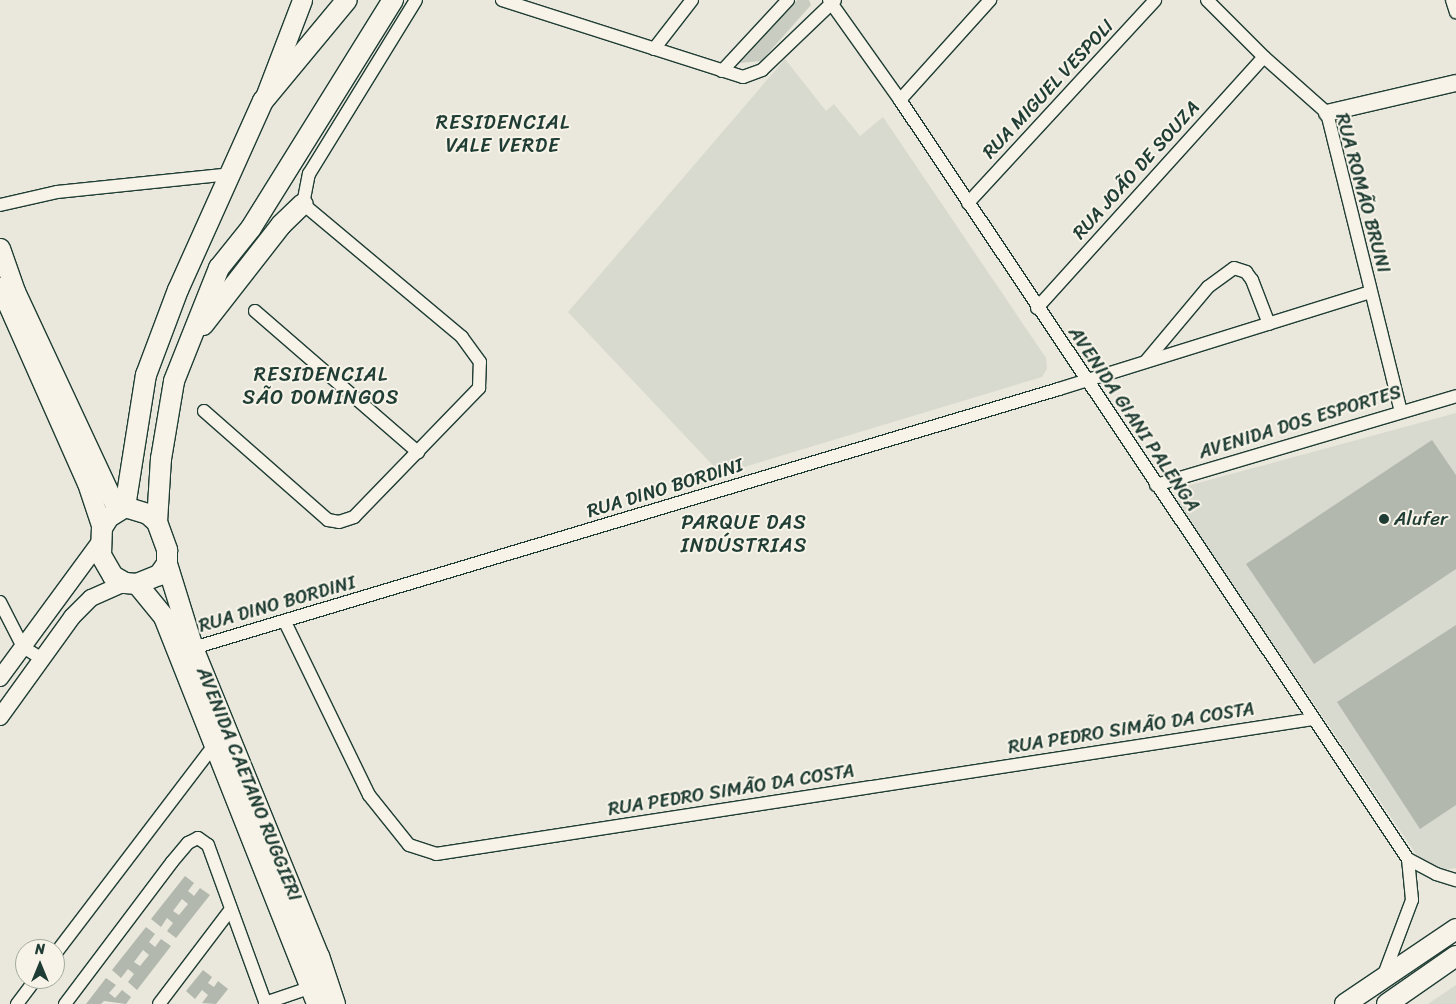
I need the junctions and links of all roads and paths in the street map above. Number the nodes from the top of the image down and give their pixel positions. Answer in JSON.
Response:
{"nodes":[{"id":1,"x":302,"y":0,"type":"edge"},
{"id":2,"x":347,"y":0,"type":"edge"},
{"id":3,"x":393,"y":0,"type":"edge"},
{"id":4,"x":416,"y":0,"type":"edge"},
{"id":5,"x":502,"y":0,"type":"edge"},
{"id":6,"x":692,"y":0,"type":"edge"},
{"id":7,"x":788,"y":0,"type":"edge"},
{"id":8,"x":990,"y":0,"type":"edge"},
{"id":9,"x":1155,"y":0,"type":"edge"},
{"id":10,"x":1207,"y":0,"type":"edge"},
{"id":11,"x":1452,"y":0,"type":"edge"},
{"id":12,"x":831,"y":1,"type":"edge"},
{"id":13,"x":520,"y":2,"type":"edge"},
{"id":14,"x":1456,"y":12,"type":"edge"},
{"id":15,"x":654,"y":49,"type":"junction"},
{"id":16,"x":1264,"y":57,"type":"junction"},
{"id":17,"x":722,"y":71,"type":"junction"},
{"id":18,"x":1456,"y":82,"type":"edge"},
{"id":19,"x":900,"y":100,"type":"junction"},
{"id":20,"x":263,"y":101,"type":"junction"},
{"id":21,"x":1327,"y":113,"type":"junction"},
{"id":22,"x":230,"y":174,"type":"junction"},
{"id":23,"x":968,"y":203,"type":"junction"},
{"id":24,"x":303,"y":204,"type":"junction"},
{"id":25,"x":0,"y":205,"type":"edge"},
{"id":26,"x":0,"y":248,"type":"edge"},
{"id":27,"x":0,"y":288,"type":"edge"},
{"id":28,"x":1370,"y":292,"type":"junction"},
{"id":29,"x":1037,"y":308,"type":"junction"},
{"id":30,"x":255,"y":311,"type":"dead end"},
{"id":31,"x":1269,"y":324,"type":"junction"},
{"id":32,"x":186,"y":346,"type":"junction"},
{"id":33,"x":1146,"y":361,"type":"junction"},
{"id":34,"x":1086,"y":380,"type":"junction"},
{"id":35,"x":1456,"y":396,"type":"edge"},
{"id":36,"x":204,"y":411,"type":"dead end"},
{"id":37,"x":1401,"y":412,"type":"junction"},
{"id":38,"x":418,"y":452,"type":"junction"},
{"id":39,"x":1156,"y":485,"type":"junction"},
{"id":40,"x":121,"y":508,"type":"junction"},
{"id":41,"x":157,"y":522,"type":"junction"},
{"id":42,"x":101,"y":535,"type":"junction"},
{"id":43,"x":167,"y":564,"type":"junction"},
{"id":44,"x":131,"y":583,"type":"junction"},
{"id":45,"x":0,"y":602,"type":"edge"},
{"id":46,"x":285,"y":622,"type":"junction"},
{"id":47,"x":23,"y":647,"type":"junction"},
{"id":48,"x":193,"y":648,"type":"junction"},
{"id":49,"x":42,"y":659,"type":"junction"},
{"id":50,"x":0,"y":678,"type":"edge"},
{"id":51,"x":0,"y":717,"type":"edge"},
{"id":52,"x":1313,"y":719,"type":"junction"},
{"id":53,"x":216,"y":743,"type":"junction"},
{"id":54,"x":1408,"y":859,"type":"junction"},
{"id":55,"x":1456,"y":880,"type":"edge"},
{"id":56,"x":231,"y":909,"type":"junction"},
{"id":57,"x":1456,"y":929,"type":"edge"},
{"id":58,"x":65,"y":941,"type":"edge"},
{"id":59,"x":1456,"y":956,"type":"edge"},
{"id":60,"x":1381,"y":979,"type":"junction"},
{"id":61,"x":28,"y":989,"type":"edge"},
{"id":62,"x":314,"y":995,"type":"edge"},
{"id":63,"x":17,"y":1004,"type":"edge"},
{"id":64,"x":66,"y":1004,"type":"edge"},
{"id":65,"x":159,"y":1004,"type":"edge"},
{"id":66,"x":266,"y":1004,"type":"edge"},
{"id":67,"x":335,"y":1004,"type":"edge"},
{"id":68,"x":1345,"y":1004,"type":"edge"},
{"id":69,"x":1386,"y":1004,"type":"edge"}],
"edges":[{"from":1,"to":20,"type":"main road"},
{"from":2,"to":20,"type":"main road"},
{"from":3,"to":32,"type":"main road"},
{"from":4,"to":24,"type":"street"},
{"from":5,"to":13,"type":"street"},
{"from":6,"to":15,"type":"street"},
{"from":7,"to":17,"type":"street"},
{"from":8,"to":19,"type":"street"},
{"from":9,"to":23,"type":"street","name":"RUA MIGUEL VESPOLI"},
{"from":10,"to":16,"type":"street","name":"RUA ROMÃO BRUNI"},
{"from":11,"to":14,"type":"street"},
{"from":12,"to":17,"type":"street"},
{"from":12,"to":19,"type":"street","name":"AVENIDA GIANI PALENGA"},
{"from":13,"to":15,"type":"street"},
{"from":15,"to":17,"type":"street"},
{"from":16,"to":21,"type":"street","name":"RUA ROMÃO BRUNI"},
{"from":16,"to":29,"type":"street","name":"RUA JOÃO DE SOUZA"},
{"from":18,"to":21,"type":"street"},
{"from":19,"to":23,"type":"street","name":"AVENIDA GIANI PALENGA"},
{"from":20,"to":22,"type":"main road"},
{"from":21,"to":28,"type":"street","name":"RUA ROMÃO BRUNI"},
{"from":22,"to":25,"type":"street"},
{"from":22,"to":40,"type":"main road"},
{"from":23,"to":29,"type":"street","name":"AVENIDA GIANI PALENGA"},
{"from":24,"to":32,"type":"main road"},
{"from":24,"to":38,"type":"street"},
{"from":26,"to":40,"type":"main road"},
{"from":27,"to":42,"type":"main road"},
{"from":28,"to":31,"type":"street","name":"RUA DINO BORDINI"},
{"from":28,"to":37,"type":"street","name":"RUA ROMÃO BRUNI"},
{"from":29,"to":34,"type":"street","name":"AVENIDA GIANI PALENGA"},
{"from":30,"to":38,"type":"street"},
{"from":31,"to":33,"type":"street","name":"RUA DINO BORDINI"},
{"from":31,"to":33,"type":"street"},
{"from":32,"to":41,"type":"main road"},
{"from":33,"to":34,"type":"street","name":"RUA DINO BORDINI"},
{"from":34,"to":39,"type":"street","name":"AVENIDA GIANI PALENGA"},
{"from":34,"to":46,"type":"street","name":"RUA DINO BORDINI"},
{"from":35,"to":37,"type":"street","name":"AVENIDA DOS ESPORTES"},
{"from":36,"to":38,"type":"street"},
{"from":37,"to":39,"type":"street","name":"AVENIDA DOS ESPORTES"},
{"from":39,"to":52,"type":"street","name":"AVENIDA GIANI PALENGA"},
{"from":40,"to":41,"type":"main road"},
{"from":40,"to":42,"type":"main road"},
{"from":41,"to":43,"type":"main road"},
{"from":42,"to":44,"type":"main road"},
{"from":42,"to":47,"type":"street"},
{"from":43,"to":44,"type":"main road"},
{"from":43,"to":48,"type":"main road","name":"AVENIDA CAETANO RUGGIERI"},
{"from":44,"to":49,"type":"street"},
{"from":44,"to":53,"type":"main road","name":"AVENIDA CAETANO RUGGIERI"},
{"from":45,"to":47,"type":"street"},
{"from":46,"to":48,"type":"street","name":"RUA DINO BORDINI"},
{"from":46,"to":52,"type":"street","name":"RUA PEDRO SIMÃO DA COSTA"},
{"from":47,"to":49,"type":"street"},
{"from":47,"to":50,"type":"street"},
{"from":48,"to":67,"type":"main road","name":"AVENIDA CAETANO RUGGIERI"},
{"from":49,"to":51,"type":"street"},
{"from":52,"to":54,"type":"street","name":"AVENIDA GIANI PALENGA"},
{"from":53,"to":58,"type":"street"},
{"from":53,"to":62,"type":"main road","name":"AVENIDA CAETANO RUGGIERI"},
{"from":54,"to":55,"type":"street"},
{"from":54,"to":60,"type":"street"},
{"from":56,"to":64,"type":"street"},
{"from":56,"to":65,"type":"street"},
{"from":56,"to":66,"type":"street"},
{"from":57,"to":60,"type":"main road"},
{"from":59,"to":69,"type":"main road"},
{"from":60,"to":68,"type":"main road"},
{"from":61,"to":63,"type":"street"},
{"from":62,"to":66,"type":"street"}]}
